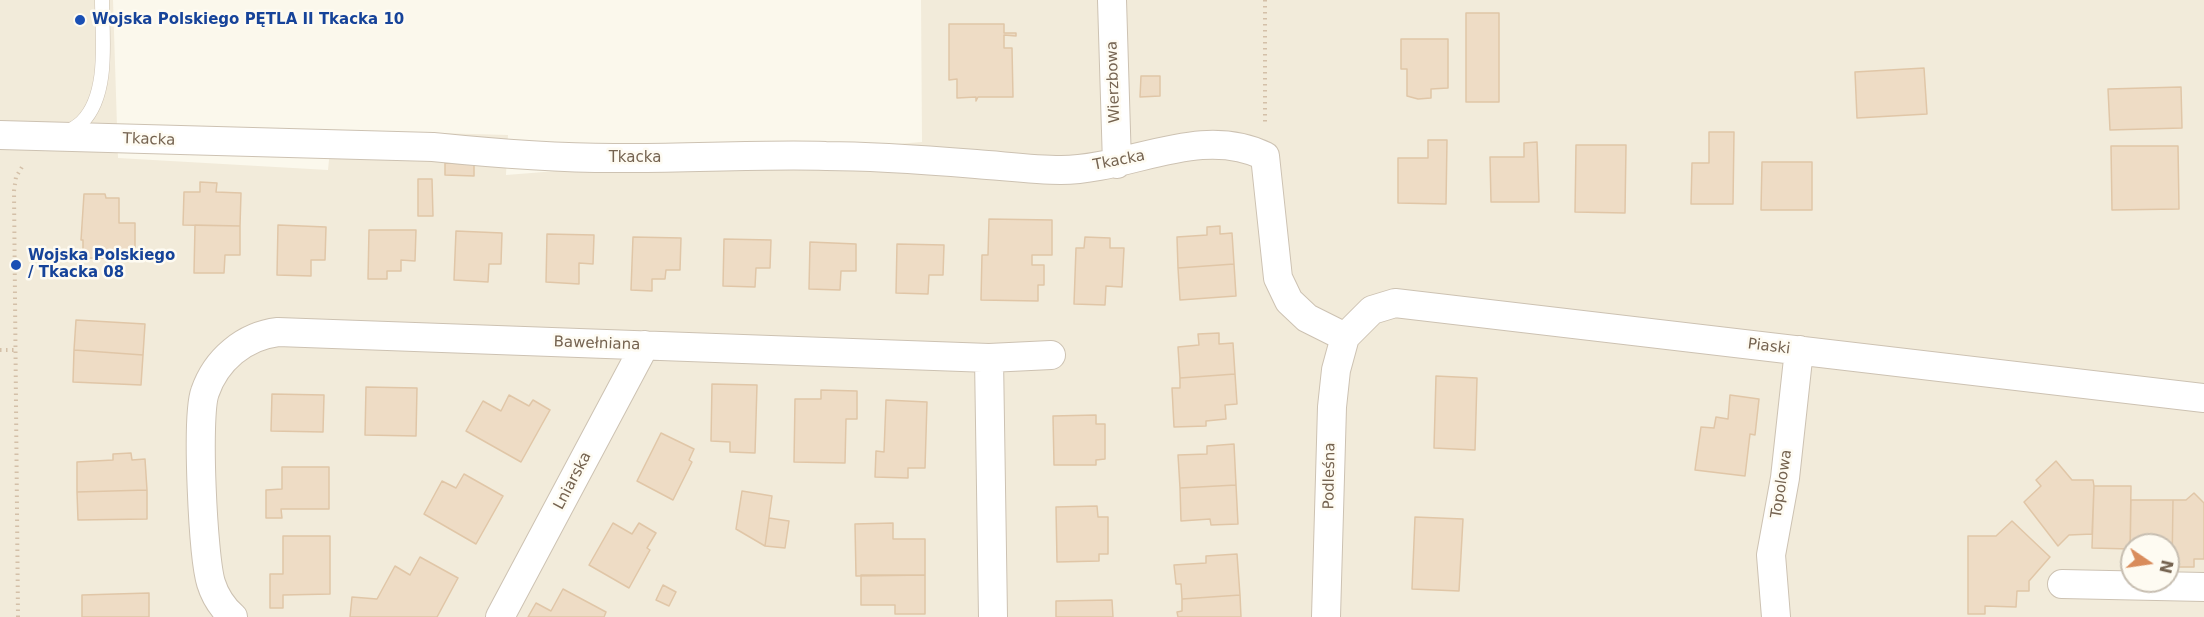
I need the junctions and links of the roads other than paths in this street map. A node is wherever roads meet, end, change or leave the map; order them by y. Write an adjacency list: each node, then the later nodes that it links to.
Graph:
1 (102, 0): 4 (lane)
2 (1112, 0): 5 (street, Wierzbowa)
3 (13, 135): 4 (street, Tkacka)
4 (60, 138): 5 (street, Tkacka)
5 (1116, 164): 6 (street, Tkacka)
6 (1345, 337): 8 (street, Piaski); 17 (street, Podleśna)
7 (645, 345): 10 (street, Bawełniana); 14 (street, Bawełniana); 15 (street, Lniarska)
8 (1799, 350): 11 (street, Piaski); 18 (street, Topolowa)
9 (1051, 355): 10 (street, Bawełniana)
10 (989, 358): 16 (street)
11 (2204, 398)
12 (2062, 584): 13 (street)
13 (2204, 586)
14 (233, 617)
15 (500, 617)
16 (993, 617)
17 (1326, 617)
18 (1776, 617)

